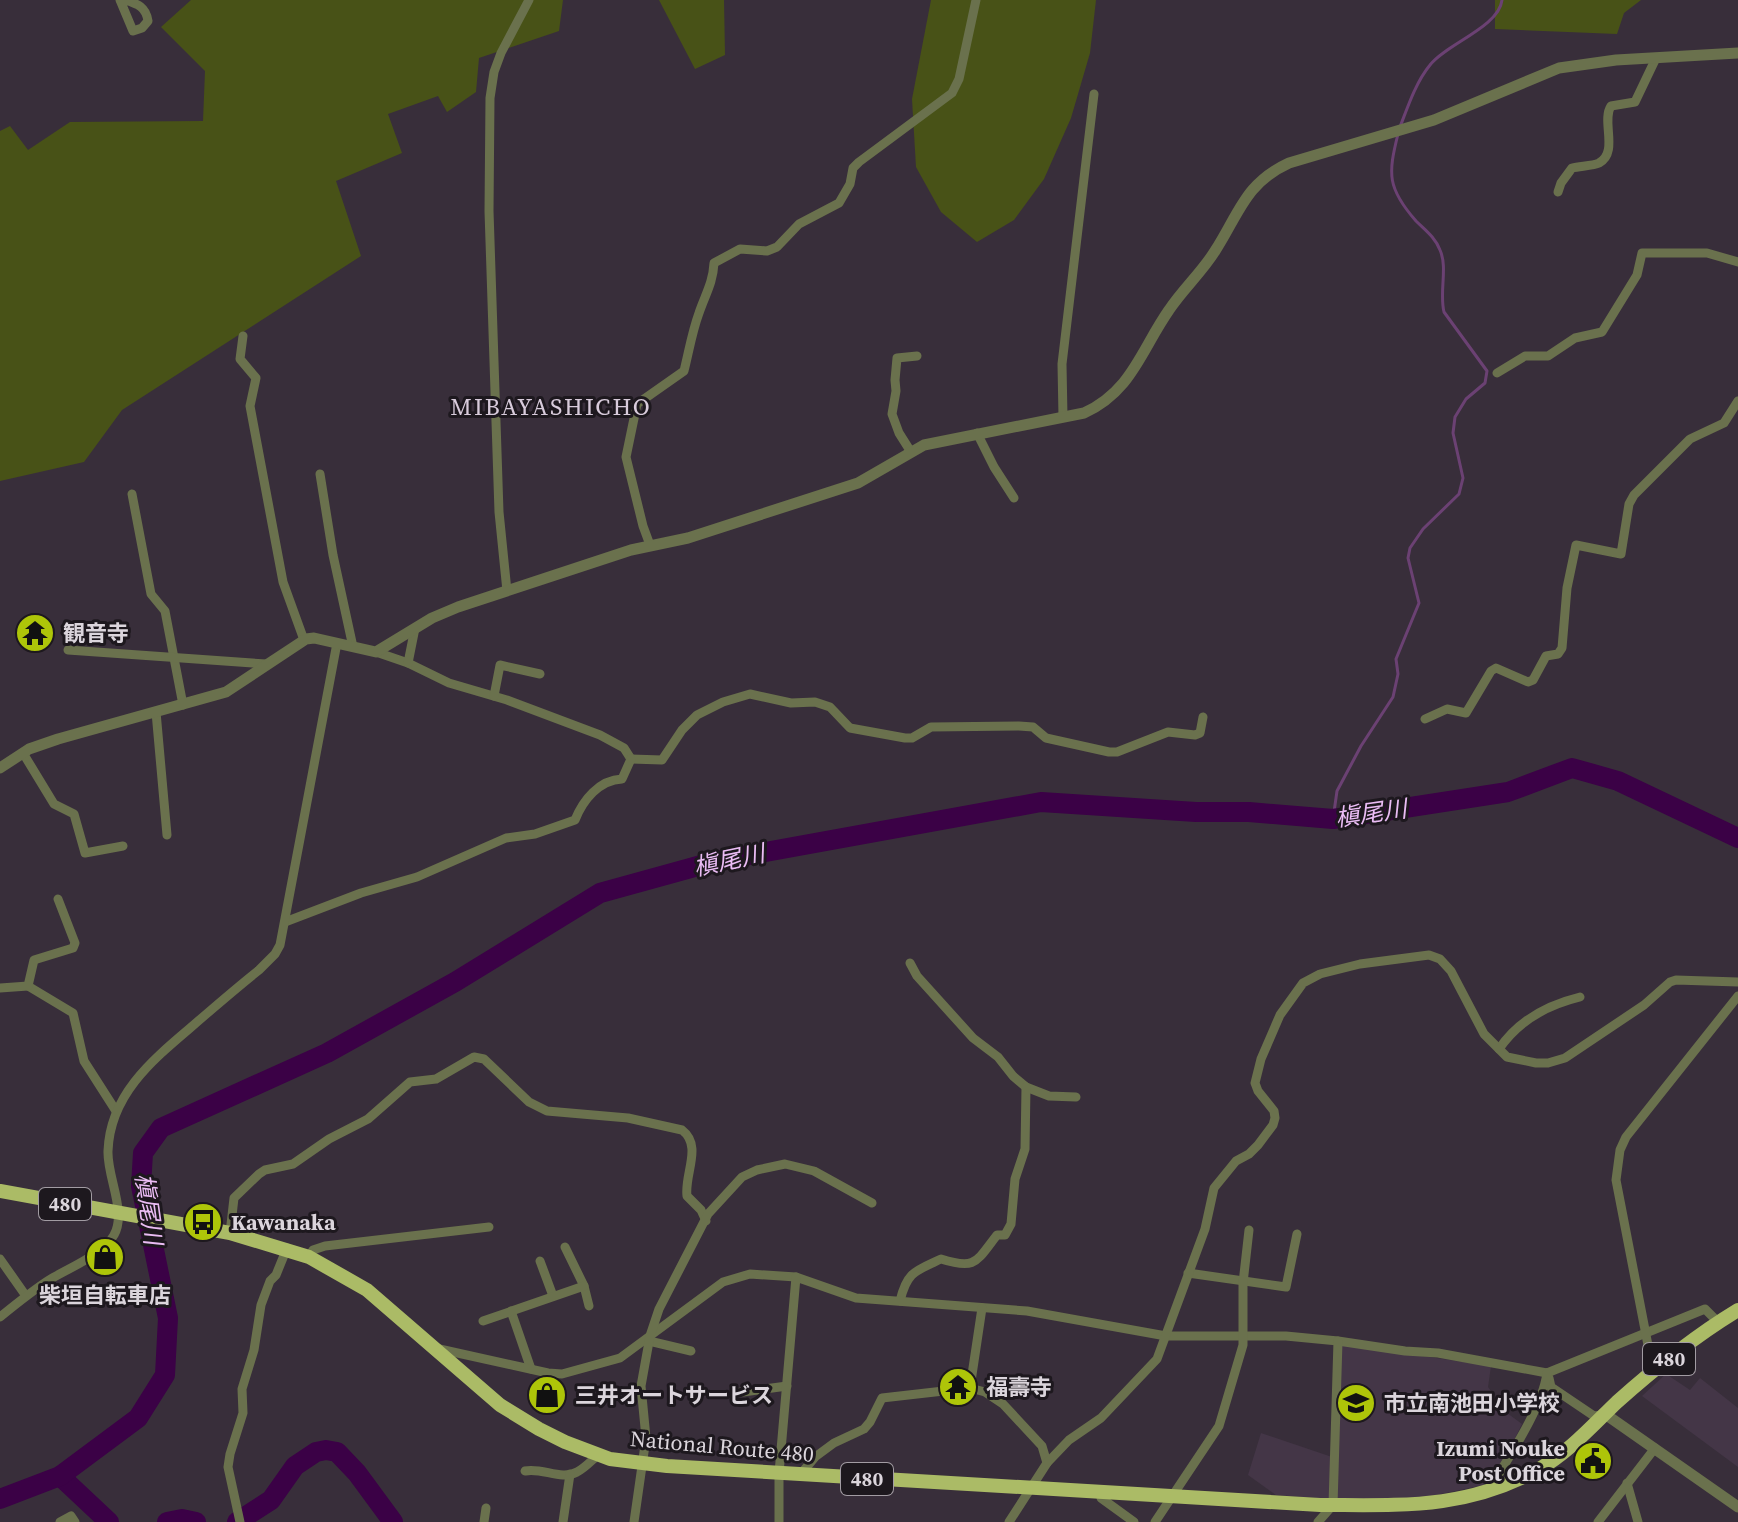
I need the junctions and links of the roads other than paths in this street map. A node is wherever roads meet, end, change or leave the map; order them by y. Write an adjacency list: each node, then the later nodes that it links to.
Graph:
1 (529, 0): 19 (street)
2 (976, 0): 18 (street)
3 (1738, 53): 4 (street)
4 (1656, 58): 6 (street); 12 (street)
5 (1094, 94): 12 (street)
6 (1558, 192)
7 (1738, 262): 10 (street)
8 (243, 336): 21 (street)
9 (917, 356): 14 (street)
10 (1497, 373)
11 (1738, 401): 34 (street)
12 (1063, 417): 13 (street)
13 (977, 433): 14 (street); 17 (street)
14 (911, 452): 18 (street)
15 (320, 474): 23 (street)
16 (132, 494): 26 (street)
17 (1014, 498)
18 (650, 545): 19 (street)
19 (507, 591): 20 (street)
20 (415, 628): 25 (street); 27 (street)
21 (304, 640): 22 (street); 28 (street)
22 (337, 643): 23 (street); 41 (street)
23 (353, 647): 25 (street)
24 (68, 650): 26 (street)
25 (376, 652): 27 (street)
26 (172, 658): 28 (street); 31 (street)
27 (408, 663): 30 (street)
28 (266, 664): 31 (street)
29 (540, 674): 30 (street)
30 (494, 696): 36 (street)
31 (183, 705): 32 (street)
32 (156, 712): 35 (street); 38 (street)
33 (1203, 717): 36 (street)
34 (1425, 719)
35 (23, 753): 37 (street); 39 (street)
36 (631, 759): 41 (street)
37 (0, 768)
38 (167, 835)
39 (123, 846)
40 (58, 899): 44 (street)
41 (285, 922): 51 (street)
42 (910, 963): 49 (street)
43 (1738, 982): 48 (street)
44 (28, 986): 45 (street); 51 (street)
45 (0, 988)
46 (1738, 996): 80 (street)
47 (1580, 997): 48 (street)
48 (1499, 1049): 65 (street)
49 (1026, 1087): 50 (street); 71 (street)
50 (1076, 1097)
51 (116, 1111): 54 (street)
52 (0, 1191): 54 (highway, National Route 480 / 480)
53 (872, 1203): 55 (street)
54 (124, 1215): 58 (highway, National Route 480 / 480); 69 (street)
55 (706, 1221): 58 (street); 82 (street)
56 (489, 1227): 62 (street)
57 (1249, 1230): 67 (street)
58 (230, 1233): 61 (highway, National Route 480 / 480)
59 (1297, 1234): 67 (street)
60 (565, 1247): 68 (street)
61 (287, 1248): 62 (highway, National Route 480 / 480); 109 (street)
62 (309, 1257): 84 (highway, National Route 480 / 480)
63 (0, 1259): 69 (street)
64 (540, 1261): 70 (street)
65 (1188, 1273): 67 (street); 81 (street)
66 (796, 1277): 71 (street); 82 (street); 89 (street)
67 (1243, 1283): 79 (street)
68 (584, 1286): 70 (street); 72 (street)
69 (26, 1296): 76 (street)
70 (553, 1296): 75 (street)
71 (900, 1301): 73 (street)
72 (589, 1306)
73 (982, 1308): 81 (street); 90 (street)
74 (1738, 1310): 78 (highway, National Route 480 / 480)
75 (511, 1311): 77 (street); 86 (street)
76 (0, 1317)
77 (483, 1321)
78 (1718, 1322): 80 (street); 87 (highway, National Route 480 / 480)
79 (1243, 1335): 81 (street); 83 (street); 105 (street)
80 (1645, 1335): 87 (street); 88 (street)
81 (1166, 1336): 96 (street)
82 (650, 1338): 85 (street); 86 (street); 95 (street)
83 (1338, 1341): 88 (street); 106 (street)
84 (435, 1348): 86 (street); 94 (highway, National Route 480 / 480)
85 (691, 1351)
86 (531, 1369)
87 (1653, 1371): 92 (highway, National Route 480 / 480)
88 (1547, 1373): 92 (street); 103 (street)
89 (787, 1386): 91 (street); 98 (street)
90 (970, 1388): 96 (street); 100 (street)
91 (735, 1393)
92 (1605, 1414): 93 (street); 103 (highway, National Route 480 / 480)
93 (1655, 1448): 101 (street); 107 (street)
94 (598, 1455): 95 (highway, National Route 480 / 480); 99 (street)
95 (643, 1463): 98 (highway, National Route 480 / 480); 114 (street)
96 (1047, 1463): 102 (street)
97 (525, 1471): 99 (street)
98 (779, 1473): 100 (highway, National Route 480 / 480); 115 (street)
99 (570, 1474): 113 (street)
100 (800, 1475): 102 (highway, National Route 480 / 480)
101 (1627, 1483): 120 (street); 121 (street)
102 (1030, 1489): 104 (highway, National Route 480 / 480); 116 (street)
103 (1489, 1490): 106 (highway, National Route 480 / 480)
104 (1101, 1493): 105 (highway, National Route 480 / 480); 117 (street)
105 (1173, 1497): 106 (highway, National Route 480 / 480); 118 (street)
106 (1333, 1505): 119 (street)
107 (1738, 1507)
108 (486, 1508): 112 (street)
109 (239, 1519)
110 (60, 1522): 111 (street)
111 (75, 1522)
112 (484, 1522)
113 (563, 1522)
114 (634, 1522)
115 (779, 1522)
116 (1009, 1522)
117 (1134, 1522)
118 (1155, 1522)
119 (1318, 1522)
120 (1598, 1522)
121 (1638, 1522)

